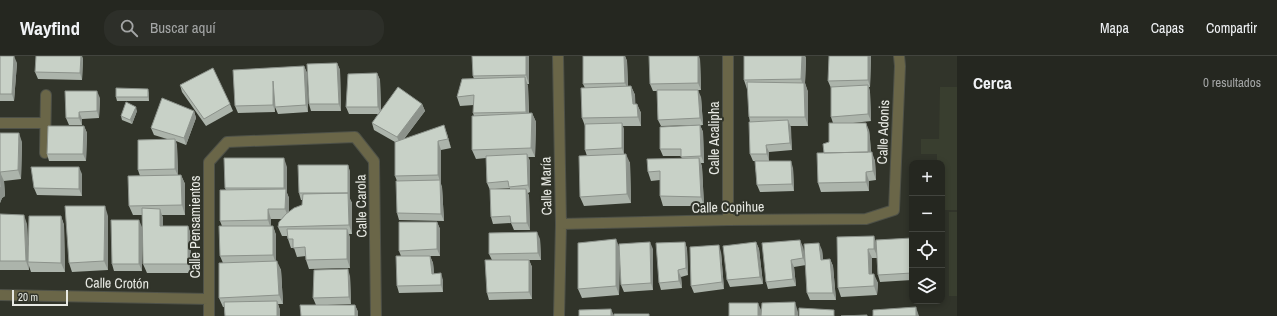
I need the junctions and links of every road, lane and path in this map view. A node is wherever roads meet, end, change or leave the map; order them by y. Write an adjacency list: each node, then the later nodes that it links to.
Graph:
1 (558, 56): 11 (street, Calle María)
2 (728, 56): 10 (street, Calle Acalipha)
3 (899, 56): 9 (street, Calle Adonis)
4 (46, 95): 6 (street)
5 (0, 123): 6 (street)
6 (45, 124): 8 (street)
7 (296, 140): 13 (street, Calle Pensamientos); 15 (street, Calle Carola)
8 (45, 153)
9 (894, 210): 10 (street, Calle Copihue)
10 (728, 220): 11 (street, Calle Copihue)
11 (561, 224): 16 (street, Calle María)
12 (0, 295): 13 (street, Calle Crotón)
13 (209, 299): 14 (street, Calle Pensamientos)
14 (209, 316)
15 (376, 316)
16 (559, 316)

